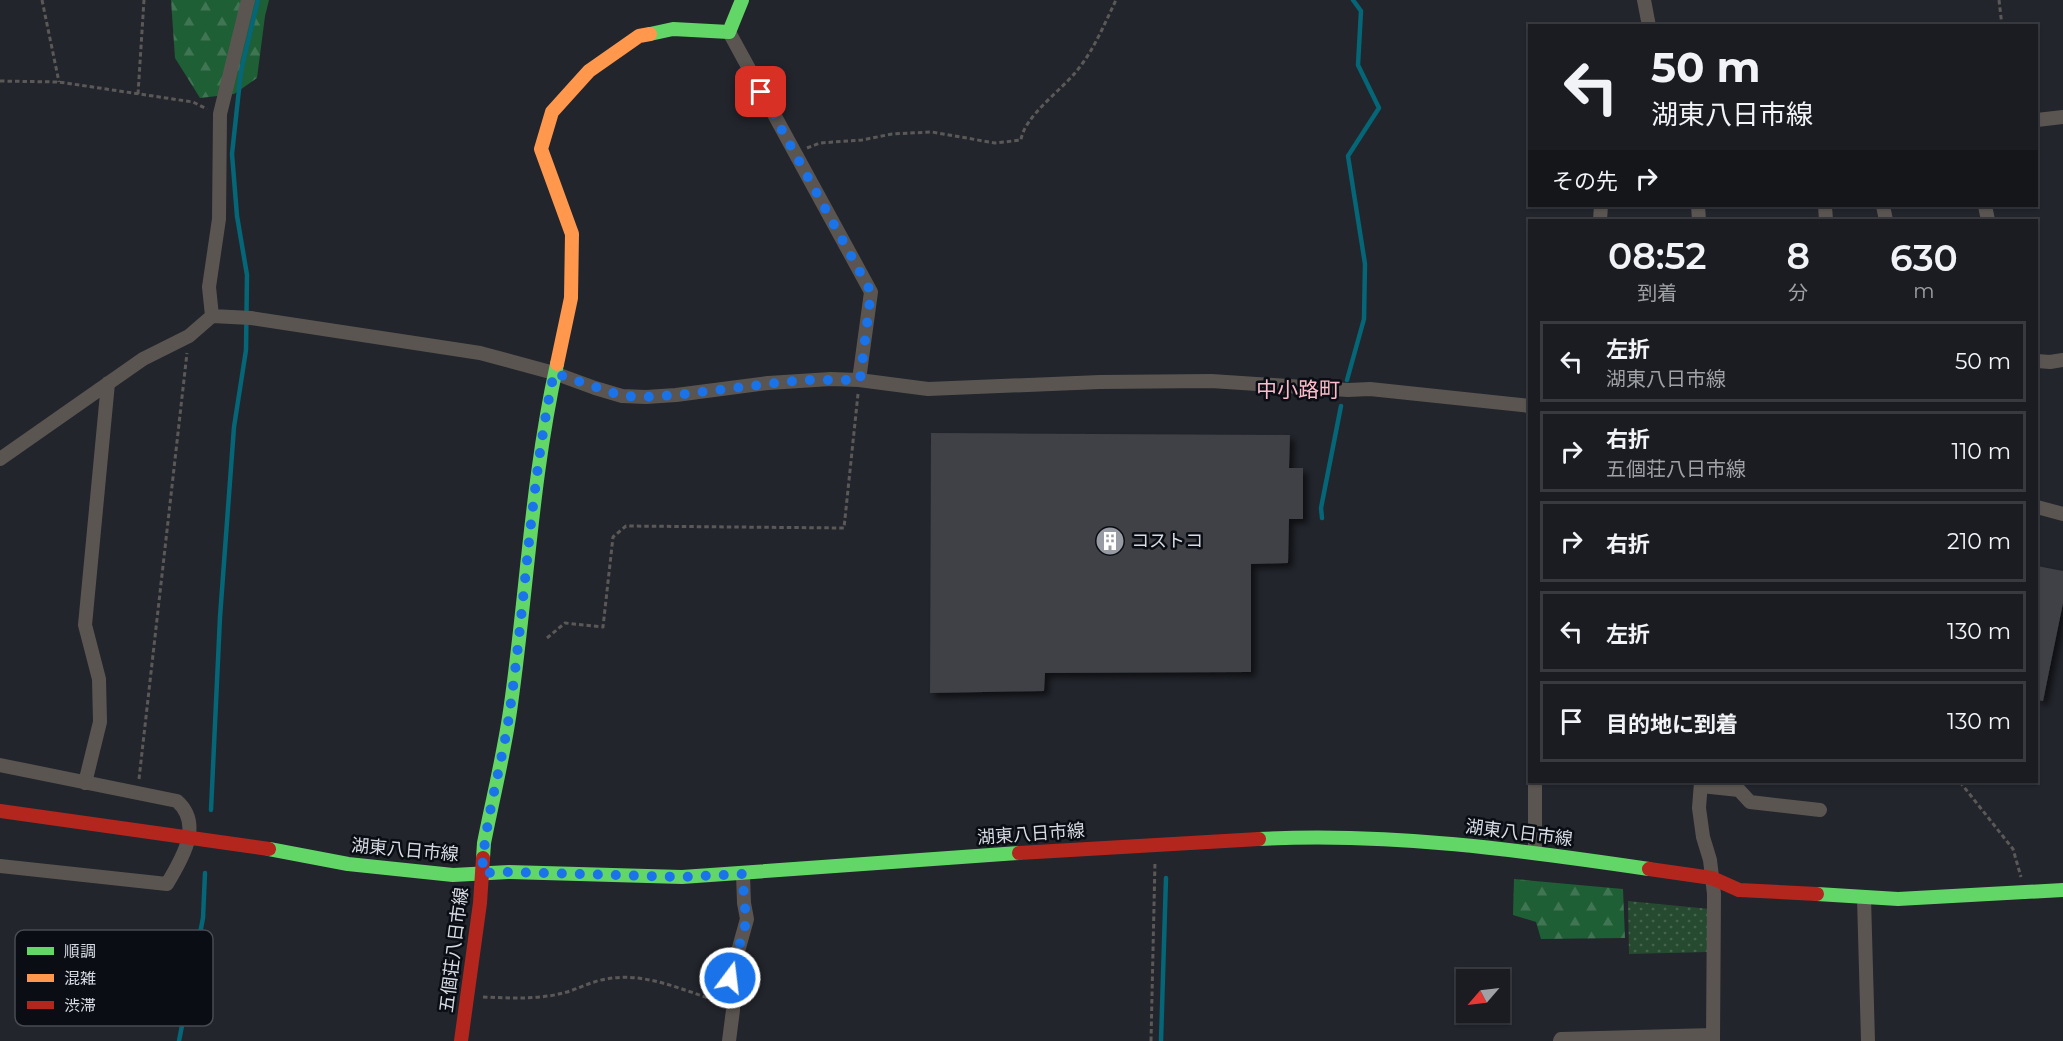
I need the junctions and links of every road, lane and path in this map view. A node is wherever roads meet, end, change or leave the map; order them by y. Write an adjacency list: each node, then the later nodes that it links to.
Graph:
1 (42, 0): 12 (path)
2 (144, 0): 13 (path)
3 (248, 0): 14 (street)
4 (742, 0): 10 (main road)
5 (1116, 0): 17 (path)
6 (1644, 0): 8 (street)
7 (2000, 0): 9 (path)
8 (1649, 24)
9 (2002, 24)
10 (729, 32): 17 (street); 22 (main road, 五個荘八日市線)
11 (0, 81): 12 (path)
12 (59, 82): 13 (path)
13 (138, 94): 14 (path)
14 (220, 114): 18 (street)
15 (2063, 117): 16 (street)
16 (2038, 120)
17 (794, 152): 24 (street)
18 (212, 316): 19 (street); 22 (street)
19 (189, 336): 23 (street); 35 (path)
20 (2063, 360): 21 (street)
21 (2038, 361)
22 (554, 373): 24 (street); 42 (main road, 五個荘八日市線)
23 (108, 382): 26 (street); 31 (street)
24 (859, 387): 25 (street); 29 (path)
25 (1528, 406)
26 (0, 459)
27 (2038, 507): 28 (street)
28 (2063, 514)
29 (547, 638)
30 (0, 765): 31 (street)
31 (85, 783): 35 (street)
32 (1535, 783): 40 (street)
33 (1961, 783): 45 (path)
34 (1701, 784): 36 (street); 44 (street)
35 (138, 793): 38 (street)
36 (1820, 810)
37 (0, 811): 38 (main road, 湖東八日市線)
38 (190, 839): 41 (street); 42 (main road, 湖東八日市線)
39 (1155, 844): 40 (main road, 湖東八日市線); 43 (main road, 湖東八日市線); 53 (path)
40 (1535, 852): 44 (main road, 湖東八日市線)
41 (0, 866)
42 (482, 873): 43 (main road, 湖東八日市線); 48 (main road, 五個荘八日市線)
43 (743, 874): 49 (street)
44 (1712, 878): 47 (main road, 湖東八日市線); 50 (street)
45 (2023, 883)
46 (2063, 890): 47 (main road, 湖東八日市線)
47 (1864, 898): 55 (street)
48 (467, 996): 49 (path); 51 (main road, 五個荘八日市線)
49 (733, 1006): 52 (street)
50 (1713, 1038): 54 (street)
51 (461, 1041)
52 (729, 1041)
53 (1151, 1041)
54 (1560, 1041)
55 (1868, 1041)

